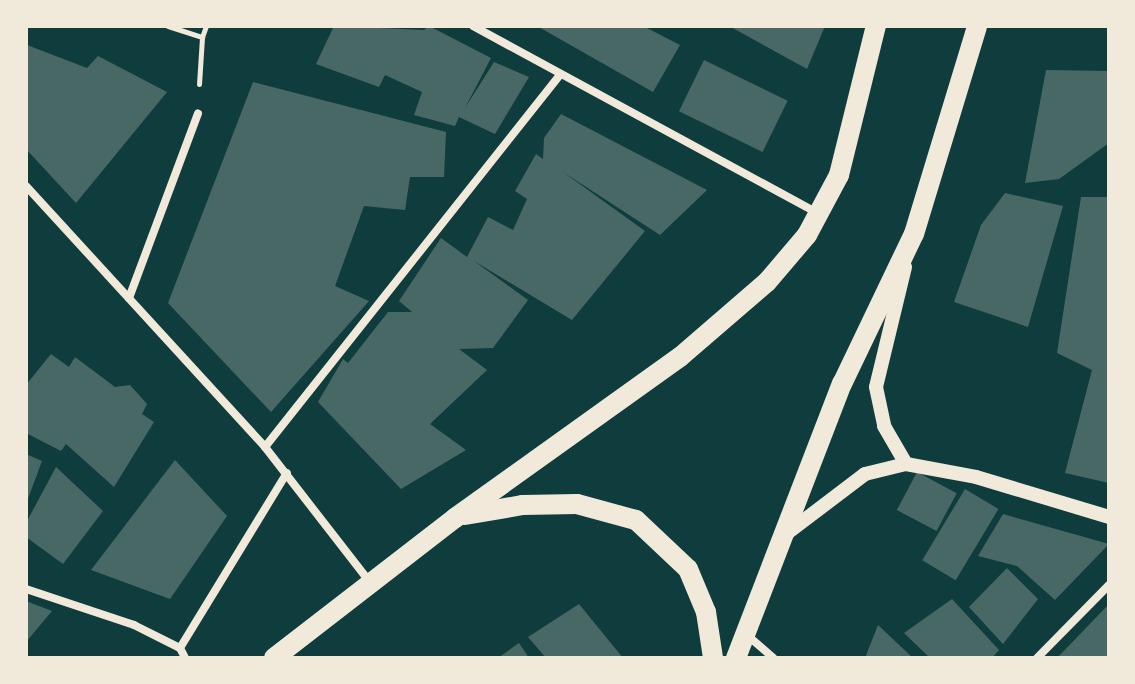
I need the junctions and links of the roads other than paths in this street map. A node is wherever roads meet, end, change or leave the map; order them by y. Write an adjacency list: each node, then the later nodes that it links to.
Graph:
1 (473, 26): 4 (street)
2 (876, 26): 7 (main road)
3 (977, 26): 8 (main road)
4 (560, 75): 7 (street); 10 (street)
5 (198, 113): 9 (street)
6 (26, 186): 9 (street)
7 (820, 214): 14 (main road)
8 (914, 234): 11 (street); 15 (main road)
9 (129, 298): 10 (street)
10 (265, 447): 12 (street)
11 (906, 464): 13 (street); 15 (street)
12 (287, 473): 16 (street); 20 (street)
13 (1109, 517)
14 (455, 518): 16 (main road); 23 (main road)
15 (781, 538): 19 (main road)
16 (372, 585): 22 (main road)
17 (1109, 585): 26 (street)
18 (26, 589): 20 (street)
19 (746, 634): 24 (main road); 25 (street)
20 (180, 648): 21 (street)
21 (185, 658)
22 (274, 658)
23 (713, 658)
24 (736, 658)
25 (773, 658)
26 (1037, 658)

